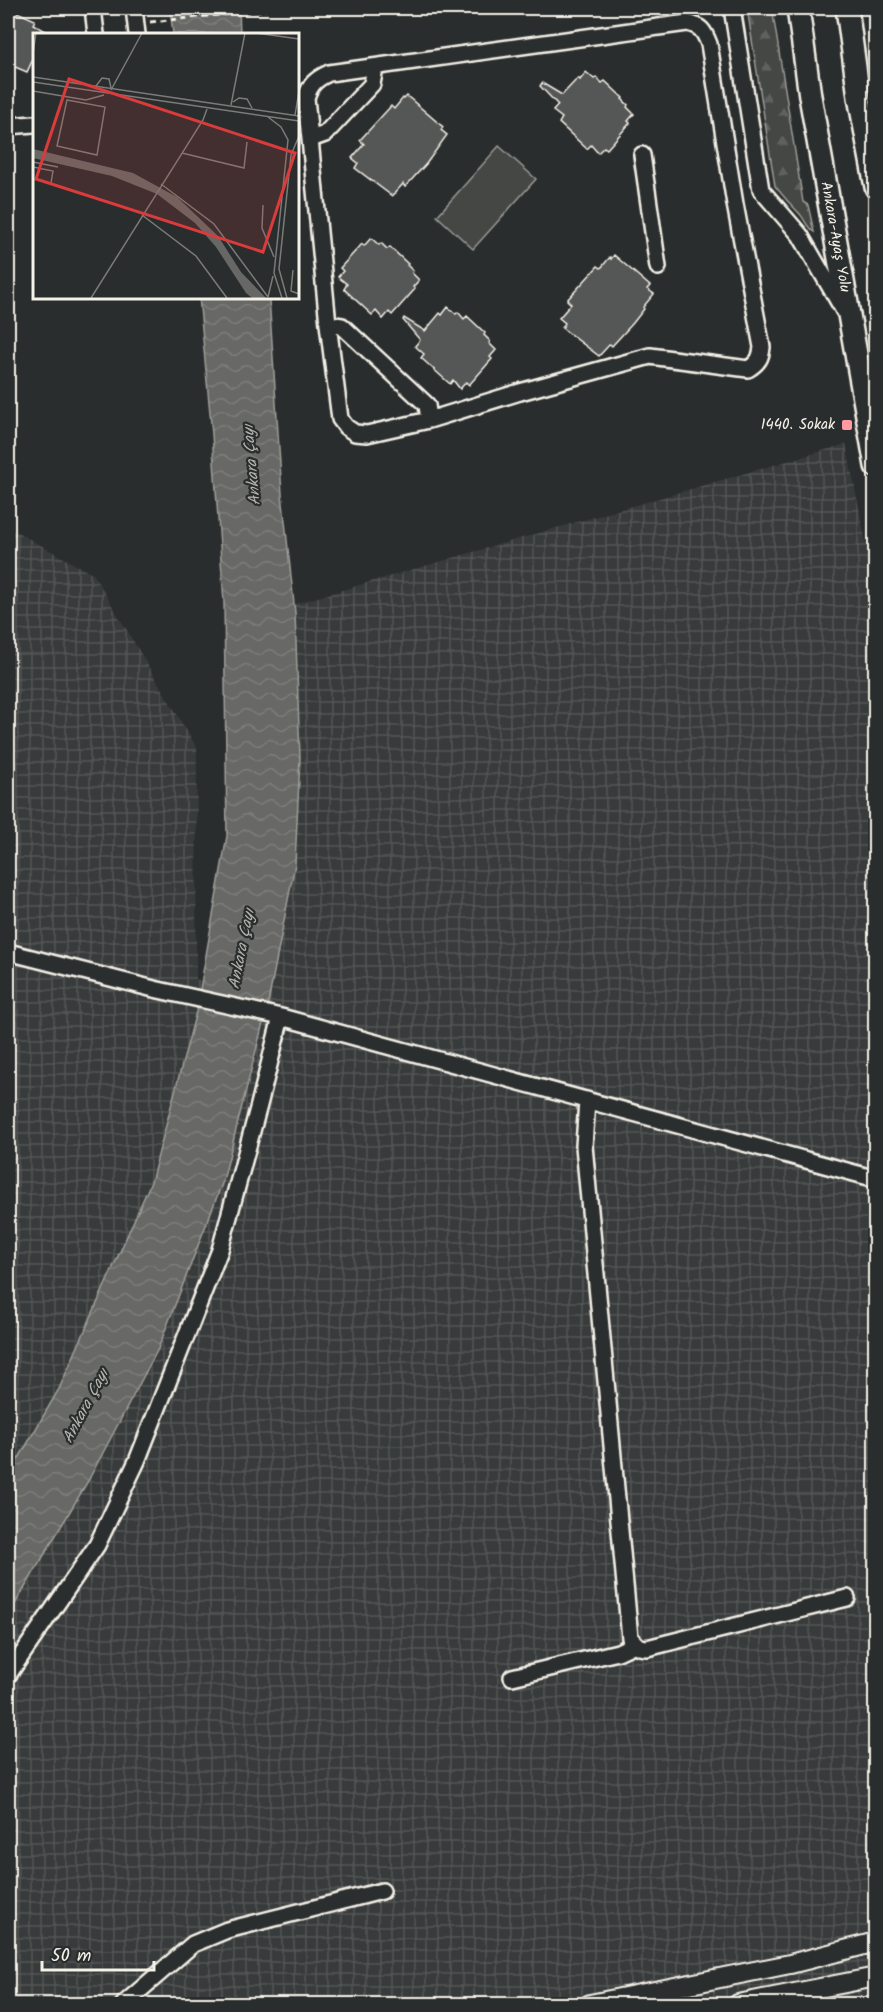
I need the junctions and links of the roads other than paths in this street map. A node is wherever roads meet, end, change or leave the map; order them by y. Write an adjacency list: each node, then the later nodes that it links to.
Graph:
1 (93, 8): 6 (street)
2 (134, 8): 7 (street)
3 (732, 8): 15 (street)
4 (798, 8): 15 (highway, Ankara-Ayaş Yolu)
5 (847, 8): 13 (highway)
6 (96, 33)
7 (137, 33)
8 (375, 68): 11 (street); 11 (street); 17 (street)
9 (33, 124): 10 (street)
10 (8, 126)
11 (311, 139): 16 (street)
12 (642, 155): 14 (street)
13 (876, 188)
14 (658, 267)
15 (850, 321): 18 (highway, Ankara-Ayaş Yolu)
16 (328, 324): 17 (street); 17 (street)
17 (429, 420)
18 (876, 466)
19 (8, 952): 20 (street)
20 (280, 1017): 21 (street); 25 (street)
21 (587, 1100): 22 (street); 24 (street)
22 (876, 1179)
23 (847, 1598): 24 (street)
24 (635, 1644): 26 (street)
25 (8, 1675)
26 (512, 1677)
27 (382, 1891): 30 (street)
28 (876, 1942): 31 (main road)
29 (876, 1977): 32 (main road)
30 (124, 2004)
31 (590, 2004)
32 (738, 2004)

